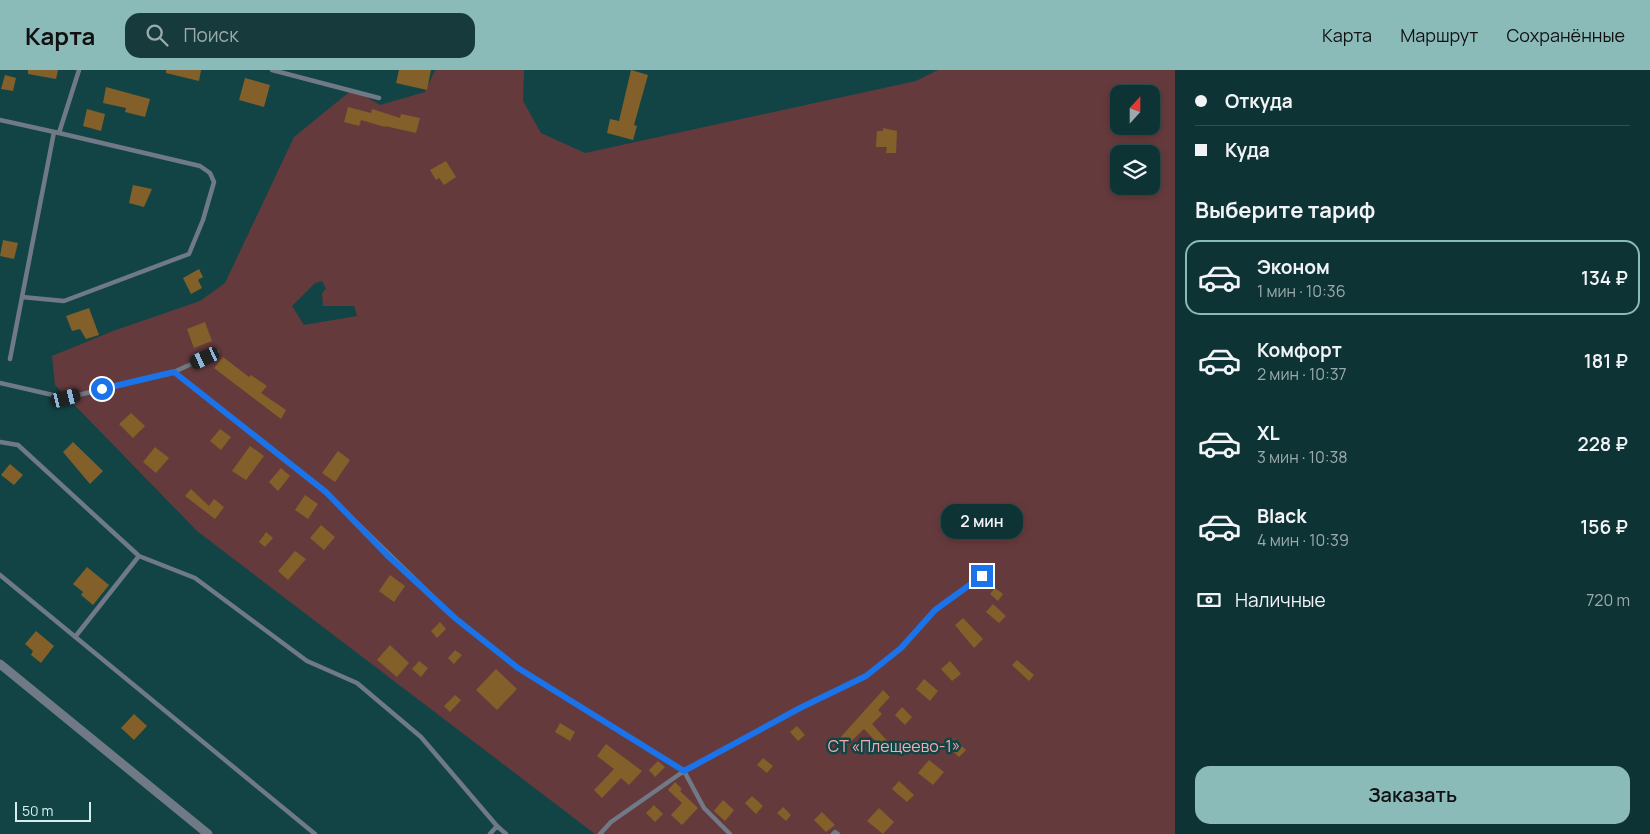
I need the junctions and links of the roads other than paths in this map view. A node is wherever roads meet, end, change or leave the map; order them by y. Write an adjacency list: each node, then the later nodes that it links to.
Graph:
1 (79, 70): 6 (lane)
2 (272, 70): 3 (lane)
3 (379, 98)
4 (0, 120): 5 (lane)
5 (54, 132): 6 (lane); 7 (lane)
6 (59, 133): 7 (lane)
7 (22, 297): 9 (lane)
8 (217, 352): 10 (lane)
9 (10, 359)
10 (174, 372): 11 (lane); 18 (lane)
11 (0, 383)
12 (0, 442): 13 (lane)
13 (139, 556): 16 (lane); 19 (lane)
14 (0, 576): 16 (lane)
15 (982, 576): 18 (lane)
16 (75, 637): 21 (lane)
17 (0, 664): 20 (street)
18 (684, 771): 24 (lane); 25 (lane)
19 (497, 826): 22 (lane); 23 (lane)
20 (208, 834)
21 (314, 834)
22 (490, 834)
23 (506, 834)
24 (600, 834)
25 (730, 834)
26 (833, 834): 27 (lane)
27 (838, 834)

